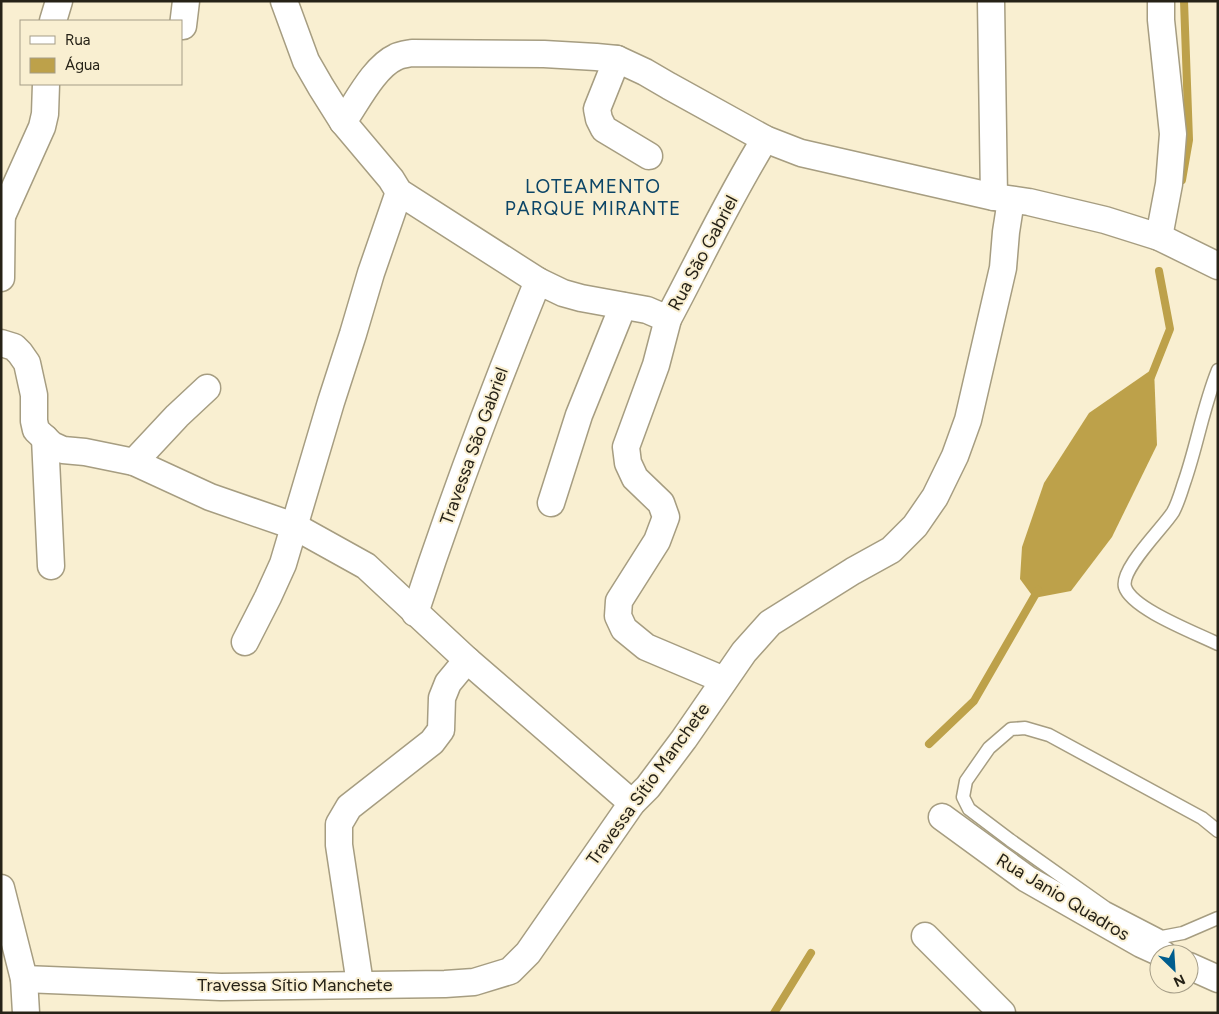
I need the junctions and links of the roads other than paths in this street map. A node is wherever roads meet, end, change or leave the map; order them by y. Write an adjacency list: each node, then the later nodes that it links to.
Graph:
1 (59, 1): 5 (street)
2 (284, 1): 8 (street, Rua São Gabriel)
3 (992, 1): 13 (street, Travessa Sítio Manchete)
4 (1161, 1): 15 (street)
5 (54, 20)
6 (616, 60): 8 (street); 9 (street); 10 (street)
7 (46, 85): 14 (street)
8 (343, 122): 12 (street, Rua São Gabriel)
9 (765, 139): 13 (street); 20 (street, Rua São Gabriel)
10 (649, 156)
11 (1, 179): 14 (street)
12 (399, 192): 18 (street, Rua São Gabriel); 27 (street)
13 (1002, 199): 15 (street); 33 (street, Travessa Sítio Manchete)
14 (2, 216): 17 (street)
15 (1159, 237): 16 (street)
16 (1218, 266)
17 (1, 278)
18 (538, 281): 19 (street, Rua São Gabriel); 29 (street, Travessa São Gabriel)
19 (623, 306): 20 (street, Rua São Gabriel); 26 (street)
20 (668, 319): 33 (street)
21 (1, 343): 24 (street)
22 (1218, 370): 31 (lane)
23 (207, 388): 25 (street)
24 (54, 444): 25 (street); 28 (street)
25 (134, 462): 27 (street)
26 (551, 504)
27 (294, 526): 29 (street); 30 (street)
28 (51, 566)
29 (415, 613): 32 (street)
30 (245, 642)
31 (1218, 644)
32 (467, 660): 34 (street); 44 (street)
33 (724, 680): 34 (street, Travessa Sítio Manchete)
34 (632, 803): 44 (street, Travessa Sítio Manchete)
35 (942, 817): 40 (street, Rua Janio Quadros)
36 (1218, 832): 38 (lane)
37 (1, 888): 42 (street)
38 (1218, 918)
39 (925, 936): 46 (street)
40 (1149, 948)
41 (1199, 970): 43 (street)
42 (24, 979): 44 (street, Travessa Sítio Manchete); 45 (street)
43 (1218, 979)
44 (360, 984)
45 (26, 1013)
46 (1002, 1013)

